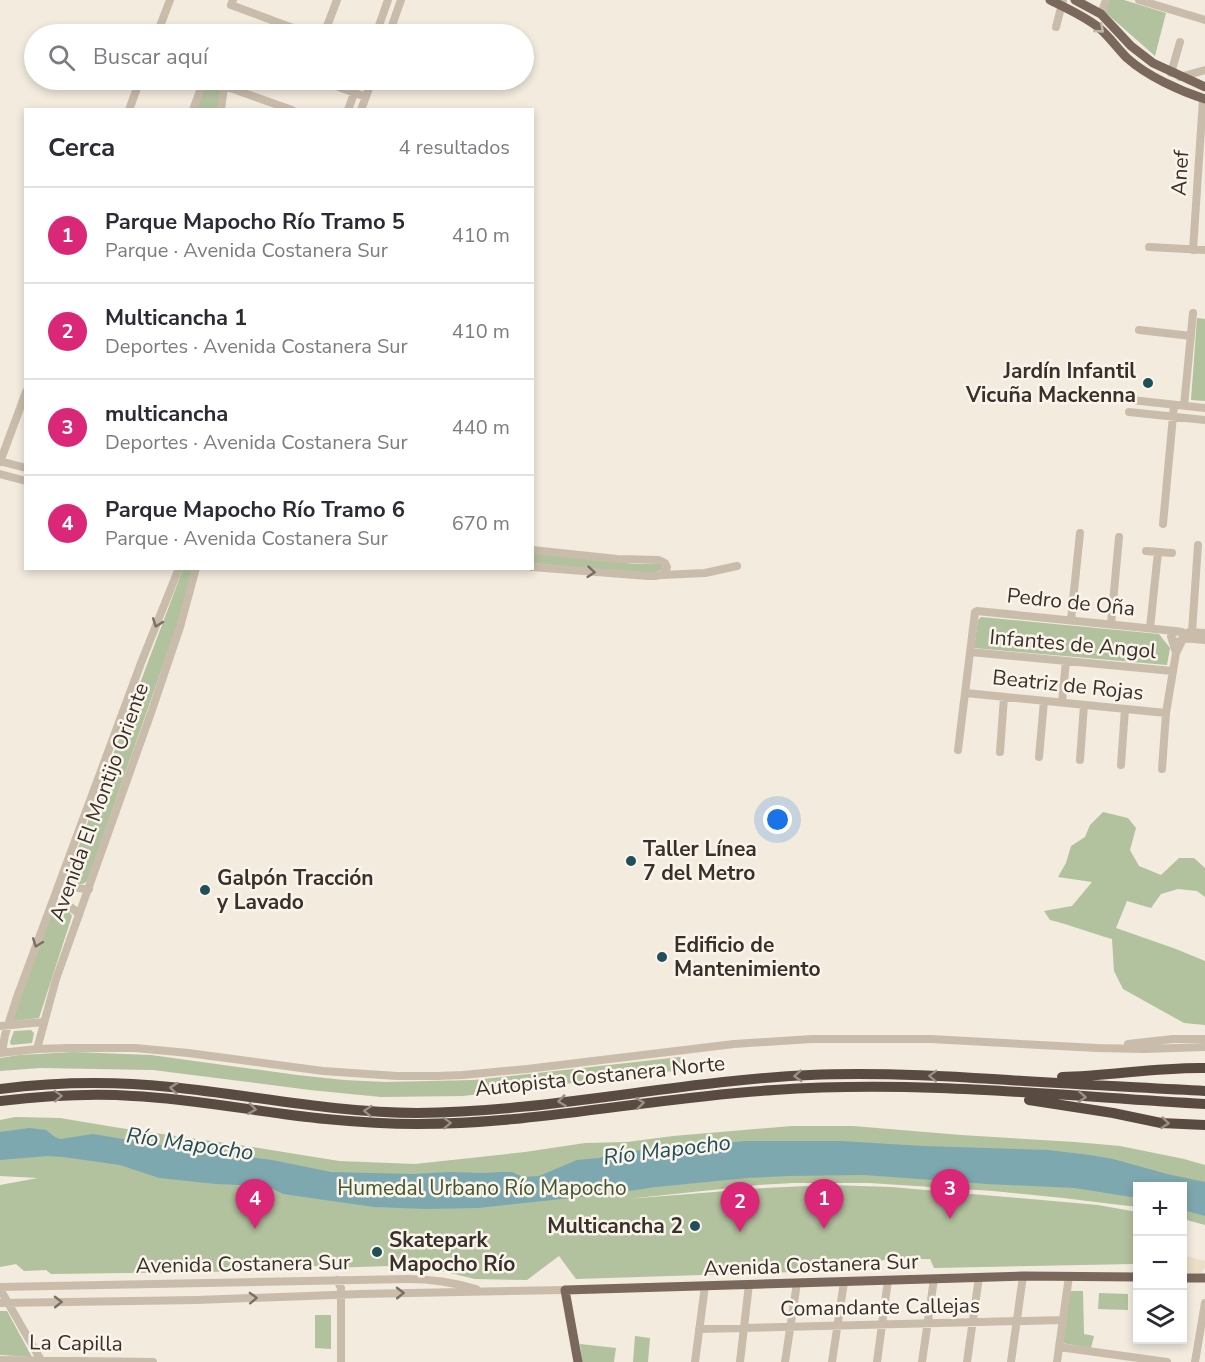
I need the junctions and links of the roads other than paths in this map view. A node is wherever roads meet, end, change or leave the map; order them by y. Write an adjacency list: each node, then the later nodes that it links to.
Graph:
1 (170, 0): 13 (street)
2 (233, 0): 14 (street)
3 (337, 0): 15 (street)
4 (401, 0): 17 (street)
5 (1050, 0): 10 (main road)
6 (1075, 0): 11 (main road)
7 (1106, 0): 11 (street)
8 (1139, 0): 12 (street)
9 (385, 1): 16 (street)
10 (1063, 3): 18 (street); 31 (main road, one-way to 31)
11 (1101, 14): 21 (main road)
12 (1205, 20)
13 (161, 24)
14 (282, 24)
15 (328, 24)
16 (379, 24)
17 (392, 24)
18 (1056, 27)
19 (1180, 42): 21 (street)
20 (1205, 70): 21 (street)
21 (1176, 75): 22 (main road)
22 (1205, 87)
23 (136, 90): 32 (street)
24 (202, 90): 33 (street)
25 (223, 90): 34 (street)
26 (235, 90): 35 (street)
27 (348, 90): 29 (street)
28 (368, 90): 30 (street)
29 (354, 92): 30 (street); 36 (street)
30 (366, 97): 37 (street)
31 (1204, 99): 39 (street, Anef)
32 (130, 108)
33 (194, 108)
34 (220, 108)
35 (286, 108)
36 (349, 108)
37 (362, 108)
38 (1149, 247): 39 (street)
39 (1193, 250): 40 (street)
40 (1205, 250)
41 (1193, 314): 43 (street)
42 (1139, 330): 43 (street)
43 (1191, 336): 47 (street)
44 (24, 397): 52 (street)
45 (1131, 400): 46 (street)
46 (1174, 405): 47 (street); 50 (street)
47 (1184, 406): 48 (street)
48 (1205, 408)
49 (1129, 412): 50 (street)
50 (1173, 417): 51 (street); 56 (street)
51 (1205, 420)
52 (0, 461): 53 (street)
53 (24, 467)
54 (0, 474): 55 (street)
55 (24, 480)
56 (1163, 524)
57 (1080, 533): 69 (street)
58 (1119, 537): 70 (street)
59 (1198, 545): 72 (street)
60 (534, 550): 68 (street)
61 (1146, 551): 62 (street)
62 (1158, 552): 63 (street); 71 (street)
63 (1172, 553)
64 (737, 566): 68 (street)
65 (534, 567): 68 (street, one-way to 68)
66 (178, 570): 92 (street, one-way to 92)
67 (195, 570): 93 (street, Avenida El Montijo Oriente)
68 (662, 575)
69 (1071, 620): 70 (street, Pedro de Oña); 76 (street, Pedro de Oña)
70 (1111, 624): 71 (street, Pedro de Oña)
71 (1150, 628): 74 (street, Pedro de Oña)
72 (1192, 632): 73 (street, Pedro de Oña); 74 (street, Pedro de Oña)
73 (1205, 633)
74 (1177, 636): 75 (street, Pedro de Oña); 78 (street)
75 (1205, 640)
76 (970, 652): 77 (street, Infantes de Angol); 79 (street)
77 (1066, 661): 78 (street, Infantes de Angol); 82 (street)
78 (1173, 671): 85 (street)
79 (966, 693): 80 (street, Beatriz de Rojas); 86 (street)
80 (1004, 697): 81 (street, Beatriz de Rojas); 87 (street)
81 (1044, 700): 82 (street, Beatriz de Rojas); 88 (street)
82 (1062, 702): 83 (street, Beatriz de Rojas)
83 (1084, 705): 84 (street, Beatriz de Rojas); 89 (street)
84 (1125, 709): 85 (street, Beatriz de Rojas); 90 (street)
85 (1166, 713): 91 (street)
86 (958, 750)
87 (1000, 752)
88 (1040, 757)
89 (1080, 760)
90 (1121, 765)
91 (1162, 769)
92 (63, 876): 93 (street); 94 (street)
93 (88, 889): 95 (street, Avenida El Montijo Oriente)
94 (51, 908): 95 (street); 97 (street, one-way to 97)
95 (79, 915): 96 (street, Avenida El Montijo Oriente)
96 (44, 1022): 97 (street); 101 (street, Avenida El Montijo Oriente)
97 (4, 1026): 102 (street)
98 (1205, 1039): 100 (street)
99 (1205, 1047): 100 (street)
100 (1097, 1048): 101 (street)
101 (37, 1049): 102 (street)
102 (1, 1053)
103 (1205, 1068): 104 (highway)
104 (991, 1079): 105 (highway, Autopista Costanera Norte, one-way to 105); 107 (highway, Autopista Costanera Norte)
105 (0, 1089)
106 (982, 1090): 108 (highway, Autopista Costanera Norte, one-way to 106); 109 (highway, Autopista Costanera Norte, one-way to 109); 110 (highway, one-way to 110)
107 (1205, 1092)
108 (0, 1101)
109 (1205, 1104)
110 (1205, 1125)
111 (1023, 1276): 112 (main road, Avenida Costanera Sur); 113 (main road, Avenida Costanera Sur); 136 (street)
112 (1069, 1276): 114 (main road, Avenida Costanera Sur); 135 (street)
113 (979, 1277): 117 (main road, Avenida Costanera Sur); 137 (street)
114 (1133, 1277)
115 (1187, 1278): 116 (main road)
116 (1205, 1278)
117 (934, 1279): 119 (main road, Avenida Costanera Sur); 138 (street)
118 (337, 1280): 123 (street, Avenida Costanera Sur); 128 (street, Avenida Costanera Sur); 129 (street)
119 (888, 1280): 120 (main road, Avenida Costanera Sur); 139 (street)
120 (844, 1282): 121 (main road, Avenida Costanera Sur); 140 (street)
121 (797, 1283): 124 (main road, Avenida Costanera Sur); 141 (street)
122 (176, 1284): 123 (street, Avenida Costanera Sur); 126 (street, Avenida Costanera Sur); 130 (street)
123 (197, 1284): 131 (street)
124 (749, 1284): 125 (main road, Avenida Costanera Sur); 142 (street)
125 (705, 1286): 127 (main road, Avenida Costanera Sur); 144 (street)
126 (0, 1288): 133 (street)
127 (565, 1290): 128 (street, Avenida Costanera Sur); 150 (main road)
128 (486, 1292): 129 (street, Avenida Costanera Sur, one-way to 128)
129 (341, 1294): 131 (street, Avenida Costanera Sur, one-way to 129); 149 (street)
130 (176, 1300): 131 (street, Avenida Costanera Sur); 133 (street, Avenida Costanera Sur, one-way to 130)
131 (196, 1300)
132 (0, 1303): 133 (street, Avenida Costanera Sur)
133 (9, 1303): 147 (street)
134 (1205, 1303): 143 (street)
135 (1062, 1320): 136 (street, Comandante Callejas); 145 (street)
136 (1017, 1322): 137 (street, Comandante Callejas); 158 (street)
137 (973, 1323): 138 (street, Comandante Callejas); 157 (street)
138 (927, 1324): 139 (street, Comandante Callejas); 156 (street)
139 (882, 1325): 140 (street, Comandante Callejas); 155 (street)
140 (837, 1326): 141 (street, Comandante Callejas); 154 (street)
141 (790, 1327): 142 (street, Comandante Callejas); 153 (street)
142 (744, 1328): 144 (street, Comandante Callejas); 152 (street)
143 (1203, 1328): 161 (street)
144 (699, 1329): 151 (street)
145 (1059, 1347): 159 (street); 160 (street)
146 (0, 1360): 147 (street, La Capilla)
147 (41, 1361): 148 (street, La Capilla)
148 (153, 1362)
149 (341, 1362)
150 (578, 1362)
151 (694, 1362)
152 (740, 1362)
153 (785, 1362)
154 (832, 1362)
155 (877, 1362)
156 (922, 1362)
157 (967, 1362)
158 (1011, 1362)
159 (1057, 1362)
160 (1167, 1362)
161 (1195, 1362)

